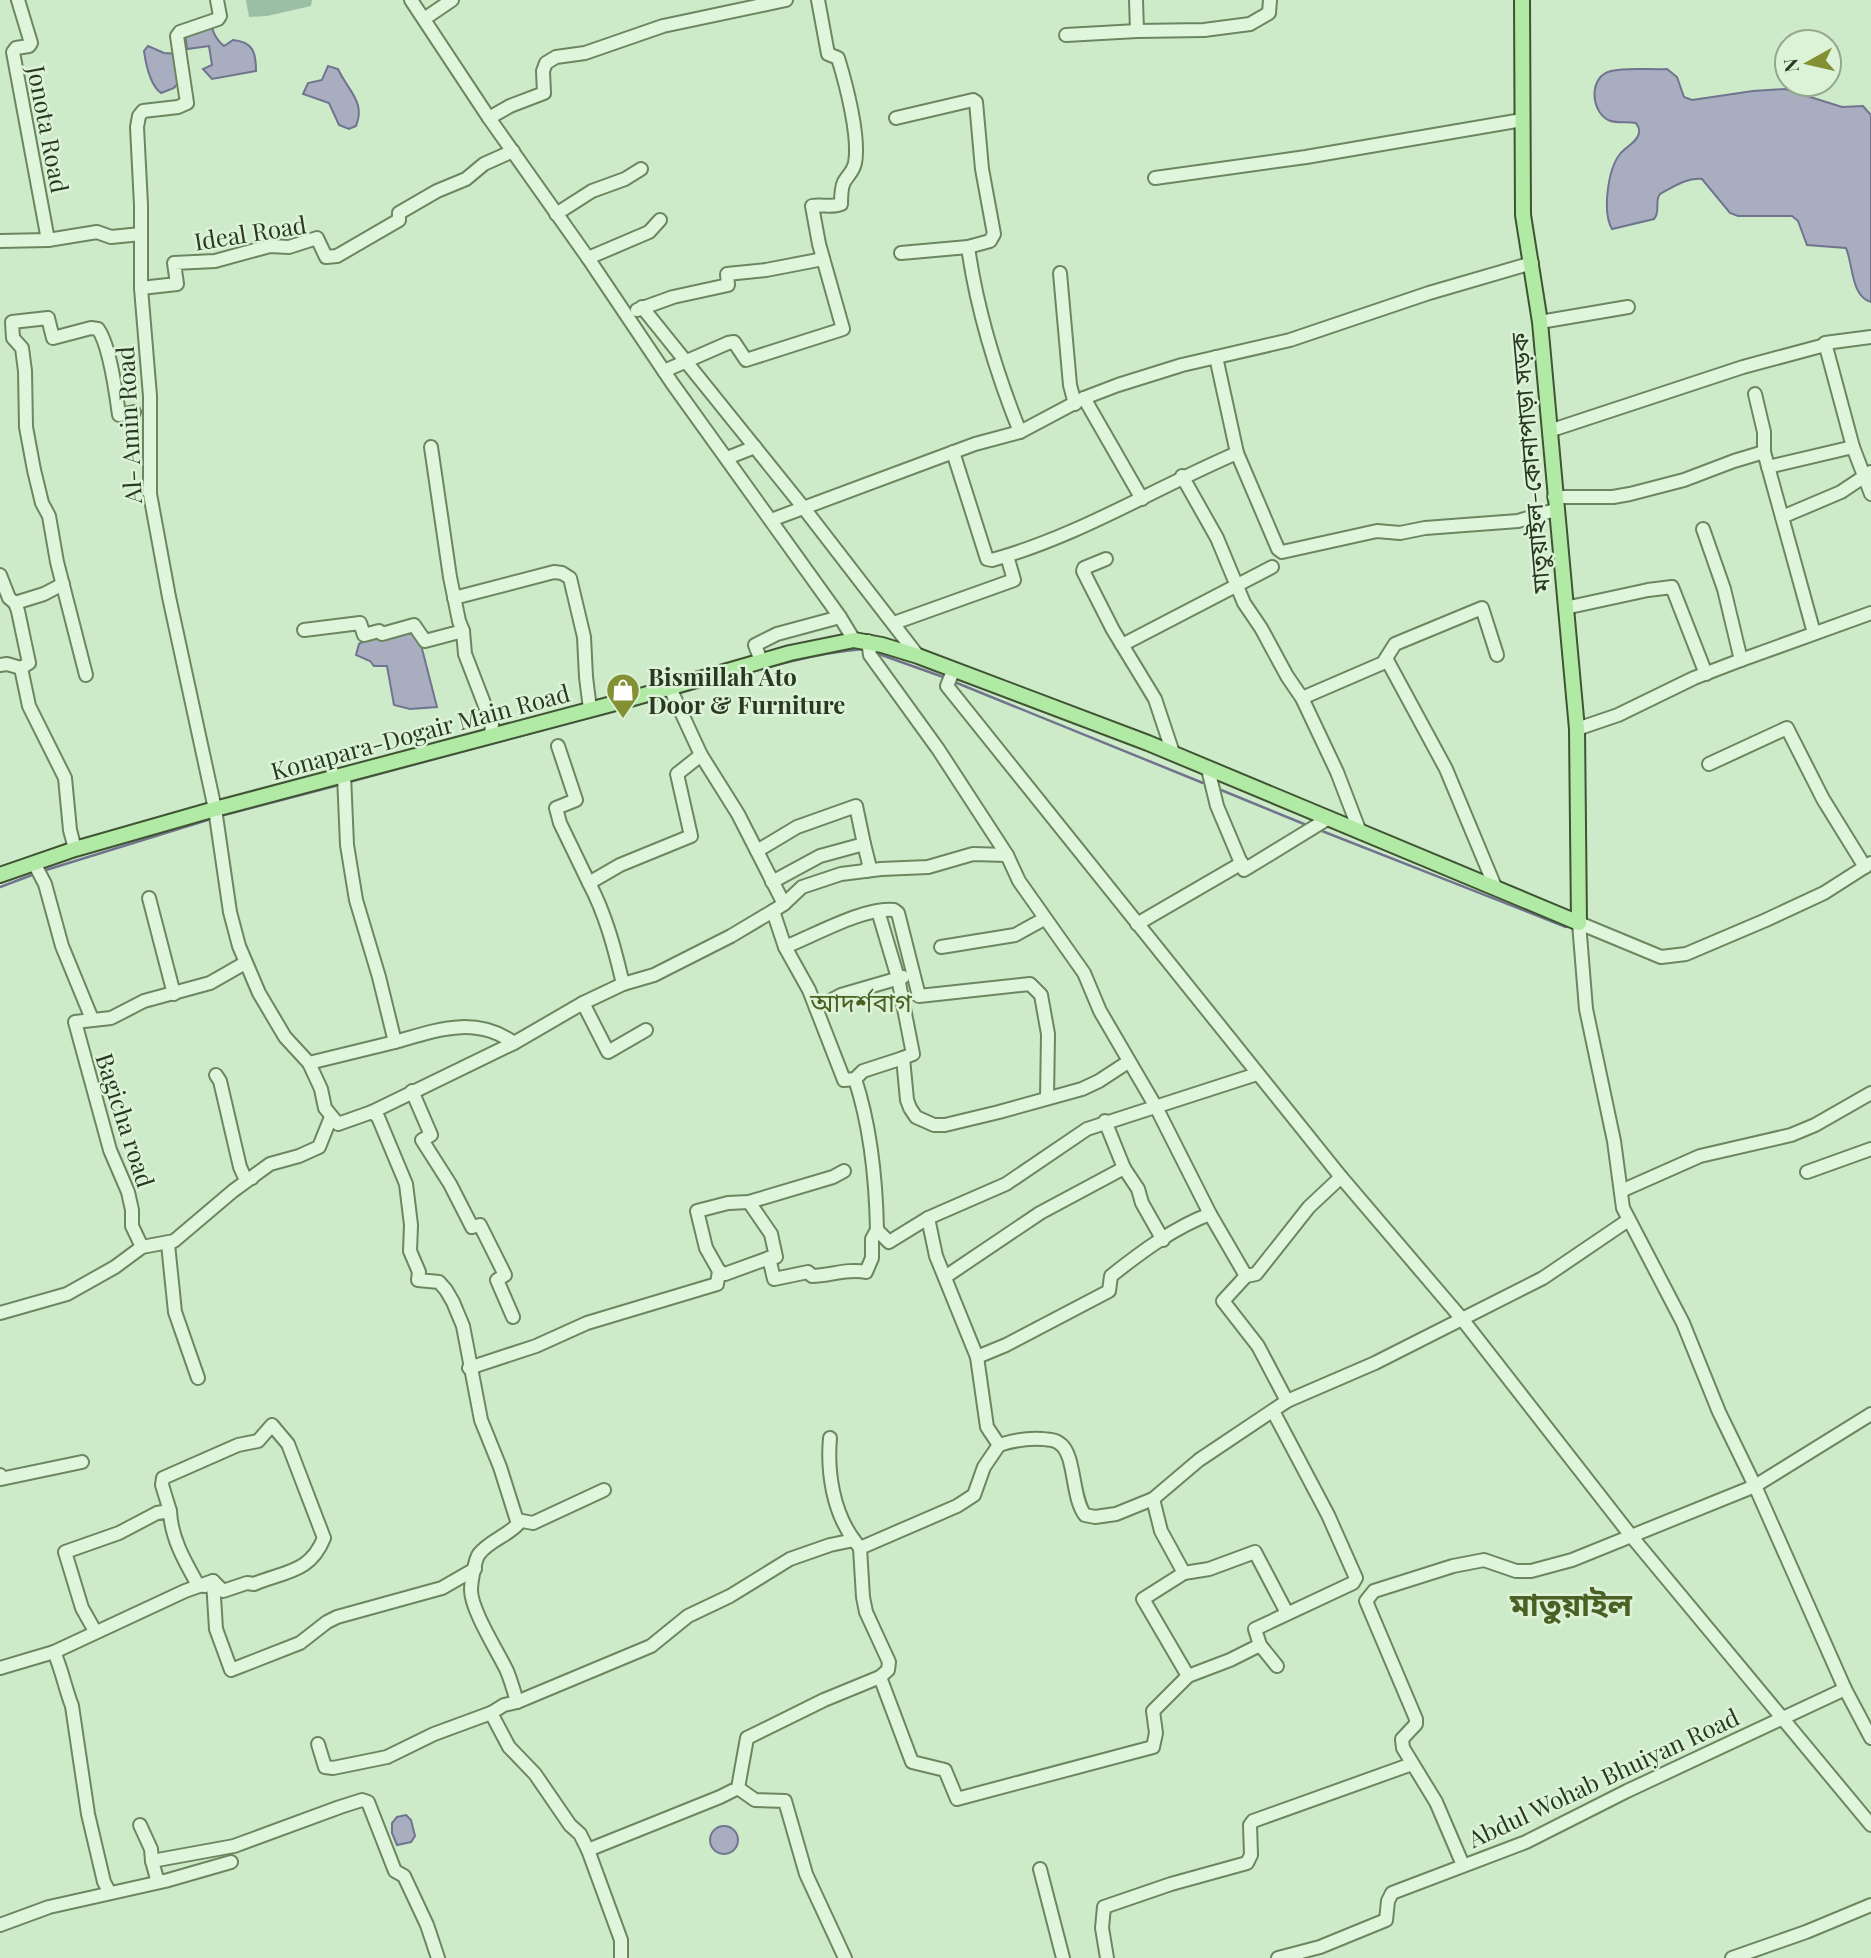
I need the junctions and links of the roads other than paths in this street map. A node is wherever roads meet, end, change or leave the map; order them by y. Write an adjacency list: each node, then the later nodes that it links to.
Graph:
1 (18, 0): 22 (street, Jonota Road)
2 (217, 0): 21 (street, Al- Amin Road)
3 (411, 0): 10 (street)
4 (452, 0): 10 (street)
5 (786, 0): 13 (street)
6 (818, 0): 27 (street)
7 (1136, 0): 11 (street)
8 (1270, 0): 11 (street)
9 (1522, 0): 15 (main road, মাতুয়াইল-কোনাপাড়া সড়ক)
10 (424, 19): 13 (street)
11 (1138, 31): 12 (street)
12 (1066, 35)
13 (489, 118): 16 (street)
14 (896, 118): 24 (street)
15 (1522, 120): 18 (street); 28 (main road, মাতুয়াইল-কোনাপাড়া সড়ক)
16 (513, 151): 19 (street); 30 (street, Ideal Road)
17 (641, 169): 19 (street)
18 (1155, 178)
19 (556, 214): 26 (street)
20 (660, 219): 26 (street)
21 (141, 234): 22 (street); 30 (street, Al- Amin Road)
22 (48, 240): 23 (street)
23 (0, 241)
24 (968, 247): 25 (street); 44 (street)
25 (901, 253)
26 (588, 258): 33 (street)
27 (823, 259): 31 (street); 38 (street)
28 (1532, 263): 34 (main road, মাতুয়াইল-কোনাপাড়া সড়ক); 37 (street)
29 (1060, 273): 41 (street)
30 (141, 288): 100 (street, Al- Amin Road)
31 (642, 307): 33 (street); 38 (street)
32 (1628, 307): 34 (street)
33 (627, 316): 39 (street)
34 (1540, 322): 43 (main road, মাতুয়াইল-কোনাপাড়া সড়ক)
35 (1871, 337): 36 (street)
36 (1825, 345): 43 (street); 47 (street)
37 (1216, 356): 41 (street); 50 (street)
38 (684, 361): 39 (street); 46 (street)
39 (664, 371): 51 (street)
40 (1755, 394): 49 (street)
41 (1080, 401): 44 (street); 56 (street)
42 (134, 412): 66 (street)
43 (1549, 431): 57 (main road, মাতুয়াইল-কোনাপাড়া সড়ক)
44 (1020, 432): 48 (street)
45 (431, 447): 68 (street)
46 (755, 447): 51 (street); 58 (street)
47 (1853, 447): 52 (street); 53 (street)
48 (953, 452): 58 (street); 62 (street)
49 (1764, 452): 52 (street); 57 (street)
50 (1237, 453): 54 (street); 57 (street)
51 (727, 458): 60 (street)
52 (1768, 467): 59 (street)
53 (1867, 474): 55 (street); 59 (street)
54 (1182, 476): 56 (street); 67 (street)
55 (1871, 494)
56 (1142, 499): 62 (street)
57 (1555, 504): 70 (main road, মাতুয়াইল-কোনাপাড়া সড়ক)
58 (803, 507): 60 (street); 73 (street)
59 (1782, 517): 76 (street)
60 (771, 520): 72 (street)
61 (1703, 529): 82 (street)
62 (1007, 556): 73 (street)
63 (1106, 559): 77 (street)
64 (1272, 566): 67 (street)
65 (0, 575): 69 (street)
66 (63, 584): 69 (street); 87 (street)
67 (1236, 585): 77 (street); 90 (street)
68 (454, 597): 75 (street); 91 (street)
69 (15, 603): 85 (street)
70 (1565, 608): 86 (street); 92 (main road, মাতুয়াইল-কোনাপাড়া সড়ক)
71 (1871, 613): 76 (street)
72 (840, 617): 78 (street); 83 (street)
73 (894, 623): 80 (street)
74 (304, 630): 75 (street)
75 (463, 631): 93 (street)
76 (1814, 634): 82 (street)
77 (1122, 645): 95 (street)
78 (865, 646): 80 (main road); 83 (main road, Konapara-Dogair Main Road); 106 (street)
79 (1497, 655): 81 (street)
80 (918, 656): 88 (main road)
81 (1387, 660): 90 (street); 114 (street)
82 (1741, 660): 86 (street)
83 (761, 661): 89 (main road, Konapara-Dogair Main Road)
84 (0, 665): 85 (street)
85 (21, 668): 104 (street)
86 (1706, 674): 92 (street)
87 (86, 675)
88 (950, 678): 95 (main road); 119 (street)
89 (672, 693): 91 (main road, Konapara-Dogair Main Road); 96 (street)
90 (1302, 698): 102 (street)
91 (590, 709): 93 (main road, Konapara-Dogair Main Road)
92 (1577, 729): 120 (main road, মাতুয়াইল-কোনাপাড়া সড়ক)
93 (491, 735): 99 (main road, Konapara-Dogair Main Road)
94 (558, 746): 113 (street)
95 (1172, 753): 98 (main road)
96 (701, 755): 105 (street); 113 (street)
97 (1709, 764): 109 (street)
98 (1208, 769): 101 (main road); 108 (street)
99 (344, 775): 100 (main road, Konapara-Dogair Main Road); 132 (street)
100 (215, 809): 104 (main road, Konapara-Dogair Main Road); 123 (street, Al- Amin Road)
101 (1329, 818): 102 (main road); 108 (street)
102 (1360, 832): 114 (main road)
103 (864, 844): 105 (street); 110 (street); 112 (street)
104 (75, 849): 107 (main road, Konapara-Dogair Main Road)
105 (757, 850): 112 (street)
106 (1007, 855): 110 (street); 118 (street)
107 (34, 863): 111 (main road, Konapara-Dogair Main Road); 130 (street, Bagicha road)
108 (1242, 863): 119 (street)
109 (1868, 865): 120 (street)
110 (866, 871): 116 (street)
111 (0, 875)
112 (772, 882): 116 (street)
113 (589, 883): 126 (street)
114 (1496, 889): 120 (main road)
115 (149, 898): 127 (street)
116 (778, 908): 121 (street); 126 (street)
117 (878, 911): 121 (street); 124 (street); 125 (street)
118 (1044, 919): 122 (street); 135 (street)
119 (1137, 923): 137 (street)
120 (1579, 923): 153 (street)
121 (785, 947): 129 (street)
122 (941, 947)
123 (245, 963): 127 (street, Bagicha road); 136 (street, Al- Amin Road)
124 (914, 976): 125 (street); 142 (street)
125 (898, 978): 129 (street); 134 (street)
126 (623, 984): 128 (street)
127 (173, 994): 130 (street, Bagicha road)
128 (583, 1003): 131 (street); 133 (street)
129 (816, 1008): 139 (street)
130 (92, 1019): 161 (street, Bagicha road)
131 (646, 1030)
132 (395, 1042): 133 (street); 136 (street)
133 (514, 1043): 140 (street)
134 (903, 1058): 139 (street); 142 (street)
135 (1128, 1062): 142 (street); 143 (street)
136 (309, 1063): 145 (street)
137 (1257, 1074): 143 (street); 151 (street)
138 (216, 1075): 152 (street)
139 (855, 1079): 158 (street)
140 (412, 1091): 144 (street); 167 (street)
141 (1871, 1093): 153 (street)
142 (1047, 1098)
143 (1156, 1107): 146 (street); 155 (street)
144 (372, 1112): 145 (street); 170 (street)
145 (331, 1117): 152 (street)
146 (1105, 1121): 148 (street); 156 (street)
147 (1871, 1149): 150 (street)
148 (1124, 1168): 159 (street); 164 (street)
149 (844, 1171): 154 (street)
150 (1807, 1172)
151 (1341, 1177): 165 (street); 168 (street)
152 (252, 1178): 160 (street)
153 (1621, 1191): 157 (street)
154 (749, 1202): 162 (street); 163 (street)
155 (1210, 1214): 159 (street); 165 (street)
156 (928, 1218): 158 (street); 164 (street)
157 (1627, 1221): 168 (street); 179 (street)
158 (877, 1230): 162 (street)
159 (1163, 1240): 169 (street)
160 (168, 1244): 161 (street); 171 (street)
161 (142, 1247): 166 (street)
162 (769, 1258): 163 (street)
163 (719, 1271): 170 (street)
164 (945, 1276): 169 (street)
165 (1246, 1276): 172 (street)
166 (0, 1313)
167 (513, 1317)
168 (1462, 1319): 172 (street); 184 (street)
169 (977, 1357): 176 (street)
170 (469, 1368): 183 (street)
171 (198, 1378)
172 (1287, 1401): 173 (street)
173 (1273, 1410): 181 (street); 189 (street)
174 (1871, 1414): 179 (street)
175 (830, 1438): 185 (street)
176 (999, 1444): 181 (street); 185 (street)
177 (82, 1462): 178 (street)
178 (0, 1475)
179 (1755, 1486): 184 (street); 197 (street)
180 (604, 1490): 183 (street)
181 (1153, 1499): 187 (street)
182 (170, 1511): 188 (street); 188 (street); 190 (street)
183 (517, 1520): 186 (street)
184 (1632, 1537): 200 (street); 203 (street)
185 (857, 1544): 195 (street); 198 (street)
186 (475, 1569): 188 (street); 198 (street)
187 (1184, 1573): 189 (street); 196 (street)
188 (209, 1583): 190 (street)
189 (1287, 1613): 191 (street)
190 (95, 1631): 192 (street)
191 (1260, 1645): 193 (street); 196 (street)
192 (54, 1652): 194 (street); 213 (street)
193 (1277, 1666)
194 (0, 1668)
195 (880, 1676): 196 (street); 204 (street)
196 (1188, 1676)
197 (1845, 1689): 200 (street, Abdul Wohab Bhuiyan Road); 201 (street)
198 (517, 1702): 199 (street)
199 (491, 1713): 202 (street); 207 (street)
200 (1780, 1718): 206 (street); 210 (street, Abdul Wohab Bhuiyan Road)
201 (1871, 1738)
202 (318, 1744)
203 (1412, 1764): 210 (street); 220 (street)
204 (738, 1788): 207 (street); 218 (street)
205 (140, 1825): 208 (street)
206 (1871, 1825)
207 (588, 1850): 217 (street)
208 (152, 1861): 212 (street); 216 (street)
209 (231, 1862): 212 (street)
210 (1463, 1865): 221 (street, Abdul Wohab Bhuiyan Road)
211 (1040, 1870): 219 (street)
212 (162, 1881): 213 (street)
213 (110, 1893): 215 (street)
214 (1871, 1905): 222 (street)
215 (0, 1925)
216 (438, 1958)
217 (621, 1958)
218 (845, 1958)
219 (1063, 1958)
220 (1107, 1958)
221 (1278, 1958)
222 (1732, 1958)

